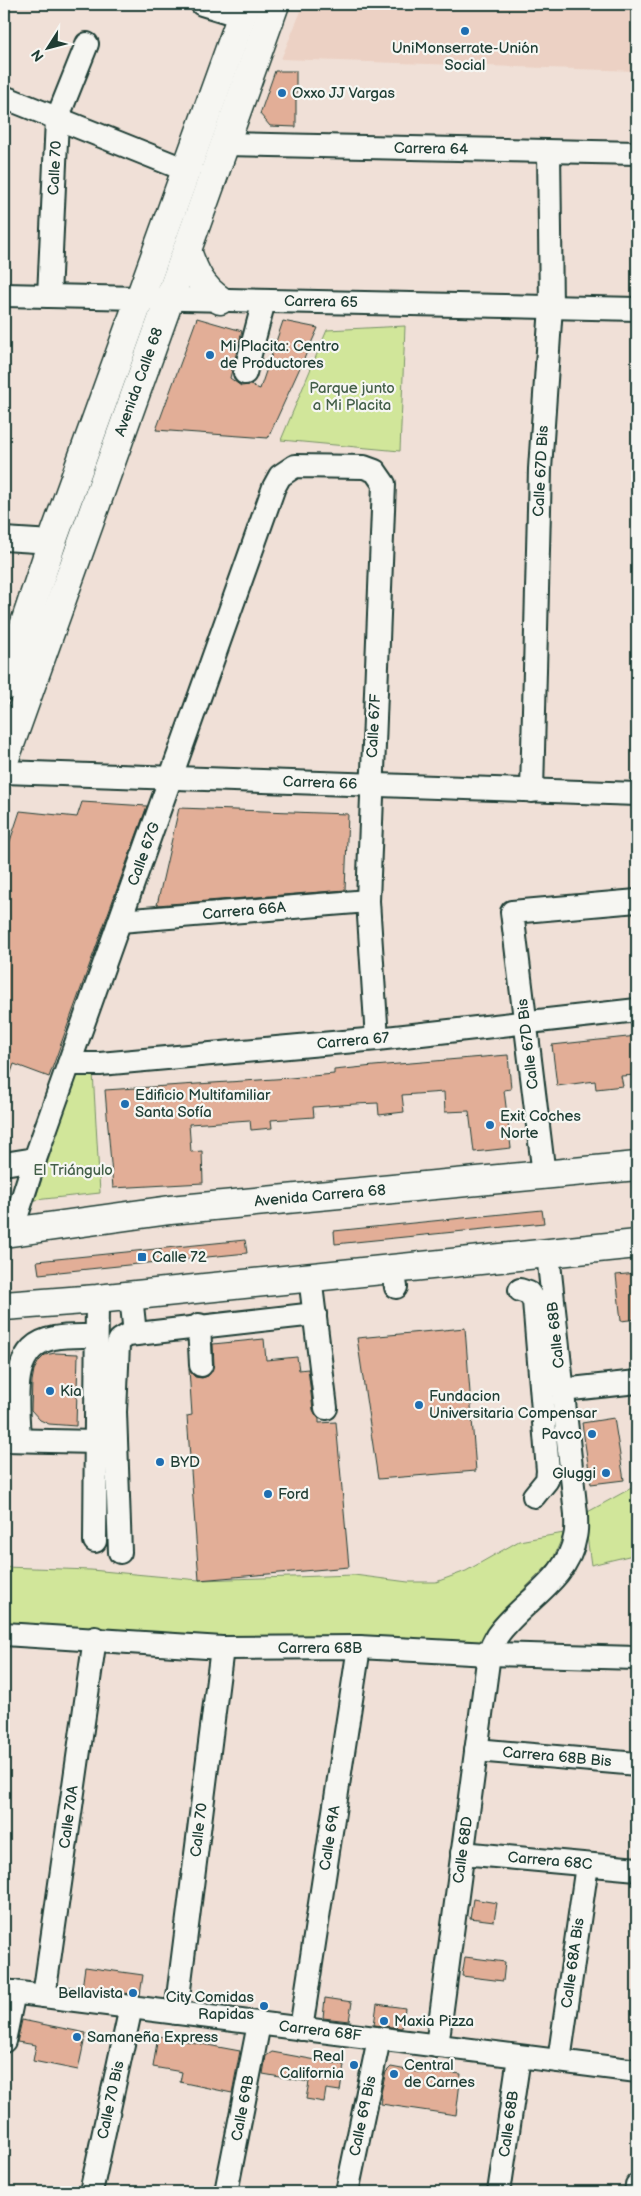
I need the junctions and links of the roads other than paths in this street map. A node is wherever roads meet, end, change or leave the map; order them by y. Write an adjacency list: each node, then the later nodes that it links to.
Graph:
1 (202, 4): 3 (street)
2 (275, 4): 7 (main road, Avenida Calle 68)
3 (244, 10): 10 (main road, Avenida Calle 68)
4 (87, 44): 6 (street, Calle 70)
5 (4, 97): 6 (street)
6 (58, 119): 10 (street); 13 (street, Calle 70)
7 (225, 144): 8 (street, Carrera 64); 11 (main road, Avenida Calle 68)
8 (549, 152): 9 (street, Carrera 64); 18 (street, Calle 67D Bis)
9 (637, 153)
10 (186, 170): 14 (main road, Avenida Calle 68)
11 (187, 251): 15 (main road, Avenida Calle 68); 16 (main road)
12 (4, 295): 13 (street, Carrera 65)
13 (49, 296): 14 (street, Carrera 65)
14 (139, 299): 15 (street, Carrera 65); 23 (main road, Avenida Calle 68)
15 (169, 300): 16 (street, Carrera 65); 25 (main road, Avenida Calle 68)
16 (220, 300): 17 (street, Carrera 65)
17 (264, 301): 18 (street, Carrera 65); 20 (street)
18 (550, 306): 19 (street, Carrera 65); 29 (street, Calle 67D Bis)
19 (637, 309)
20 (245, 373)
21 (280, 476): 27 (street, Calle 67G); 28 (street, Calle 67F)
22 (4, 539): 23 (street)
23 (52, 542): 24 (main road, Avenida Calle 68)
24 (4, 686)
25 (4, 761)
26 (4, 772): 27 (street, Carrera 66)
27 (171, 778): 28 (street, Carrera 66); 33 (street, Calle 67G)
28 (371, 785): 29 (street, Carrera 66); 31 (street, Calle 67F)
29 (532, 791): 30 (street, Carrera 66)
30 (637, 794)
31 (368, 900): 33 (street, Carrera 66A); 36 (street, Calle 67F)
32 (637, 901): 35 (street, Calle 67D Bis)
33 (120, 921): 37 (street, Calle 67G)
34 (637, 1010): 35 (street, Carrera 67)
35 (526, 1024): 36 (street, Carrera 67); 41 (street, Calle 67D Bis)
36 (377, 1039): 37 (street, Carrera 67)
37 (69, 1064): 38 (street, Calle 67G)
38 (35, 1159): 39 (street); 42 (street, Calle 67G)
39 (4, 1164)
40 (637, 1166): 41 (main road, Avenida Carrera 68)
41 (544, 1175): 42 (main road, Avenida Carrera 68)
42 (6, 1233)
43 (637, 1244): 44 (main road)
44 (548, 1254): 45 (main road); 56 (street, Calle 68B)
45 (310, 1277): 47 (main road); 50 (street)
46 (520, 1290): 58 (street)
47 (131, 1296): 48 (main road); 52 (street)
48 (96, 1300): 49 (main road); 53 (street)
49 (4, 1306)
50 (315, 1314): 51 (street); 57 (street)
51 (199, 1325): 52 (street); 54 (street)
52 (136, 1334): 66 (street)
53 (96, 1336): 59 (street); 60 (street)
54 (201, 1365)
55 (637, 1382): 56 (street)
56 (562, 1390): 58 (street, Calle 68B)
57 (326, 1408)
58 (556, 1430): 61 (street, Calle 68B); 62 (street)
59 (11, 1440): 60 (street)
60 (96, 1442): 65 (street)
61 (570, 1456): 62 (street); 64 (street, Calle 68B)
62 (547, 1459): 63 (street)
63 (534, 1496)
64 (576, 1537): 71 (street, Calle 68D)
65 (95, 1541)
66 (120, 1552)
67 (4, 1634): 68 (street, Carrera 68B)
68 (95, 1638): 70 (street, Carrera 68B); 79 (street, Calle 70A)
69 (359, 1647): 70 (street, Carrera 68B); 71 (street, Carrera 68B); 83 (street, Calle 69A)
70 (222, 1648): 81 (street, Calle 70)
71 (489, 1654): 72 (street, Carrera 68B); 73 (street, Calle 68D)
72 (637, 1658)
73 (476, 1750): 74 (street, Carrera 68B Bis); 75 (street, Calle 68D)
74 (637, 1764)
75 (462, 1853): 76 (street, Carrera 68C); 86 (street, Calle 68D)
76 (587, 1865): 77 (street, Carrera 68C); 88 (street, Calle 68A Bis)
77 (637, 1869)
78 (9, 1992): 79 (street, Carrera 68F); 85 (street)
79 (44, 1996): 80 (street, Carrera 68F)
80 (131, 2007): 81 (street, Carrera 68F); 91 (street, Calle 70 Bis)
81 (176, 2013): 82 (street, Carrera 68F)
82 (259, 2024): 83 (street, Carrera 68F); 92 (street, Calle 69B)
83 (301, 2029): 84 (street, Carrera 68F)
84 (380, 2039): 86 (street, Carrera 68F); 93 (street, Calle 69 Bis)
85 (4, 2041)
86 (437, 2046): 87 (street, Carrera 68F)
87 (519, 2057): 88 (street, Carrera 68F); 94 (street, Calle 68B)
88 (559, 2062): 89 (street, Carrera 68F)
89 (637, 2071)
90 (637, 2185): 95 (street)
91 (91, 2192)
92 (226, 2192)
93 (347, 2192)
94 (499, 2192)
95 (636, 2192)

